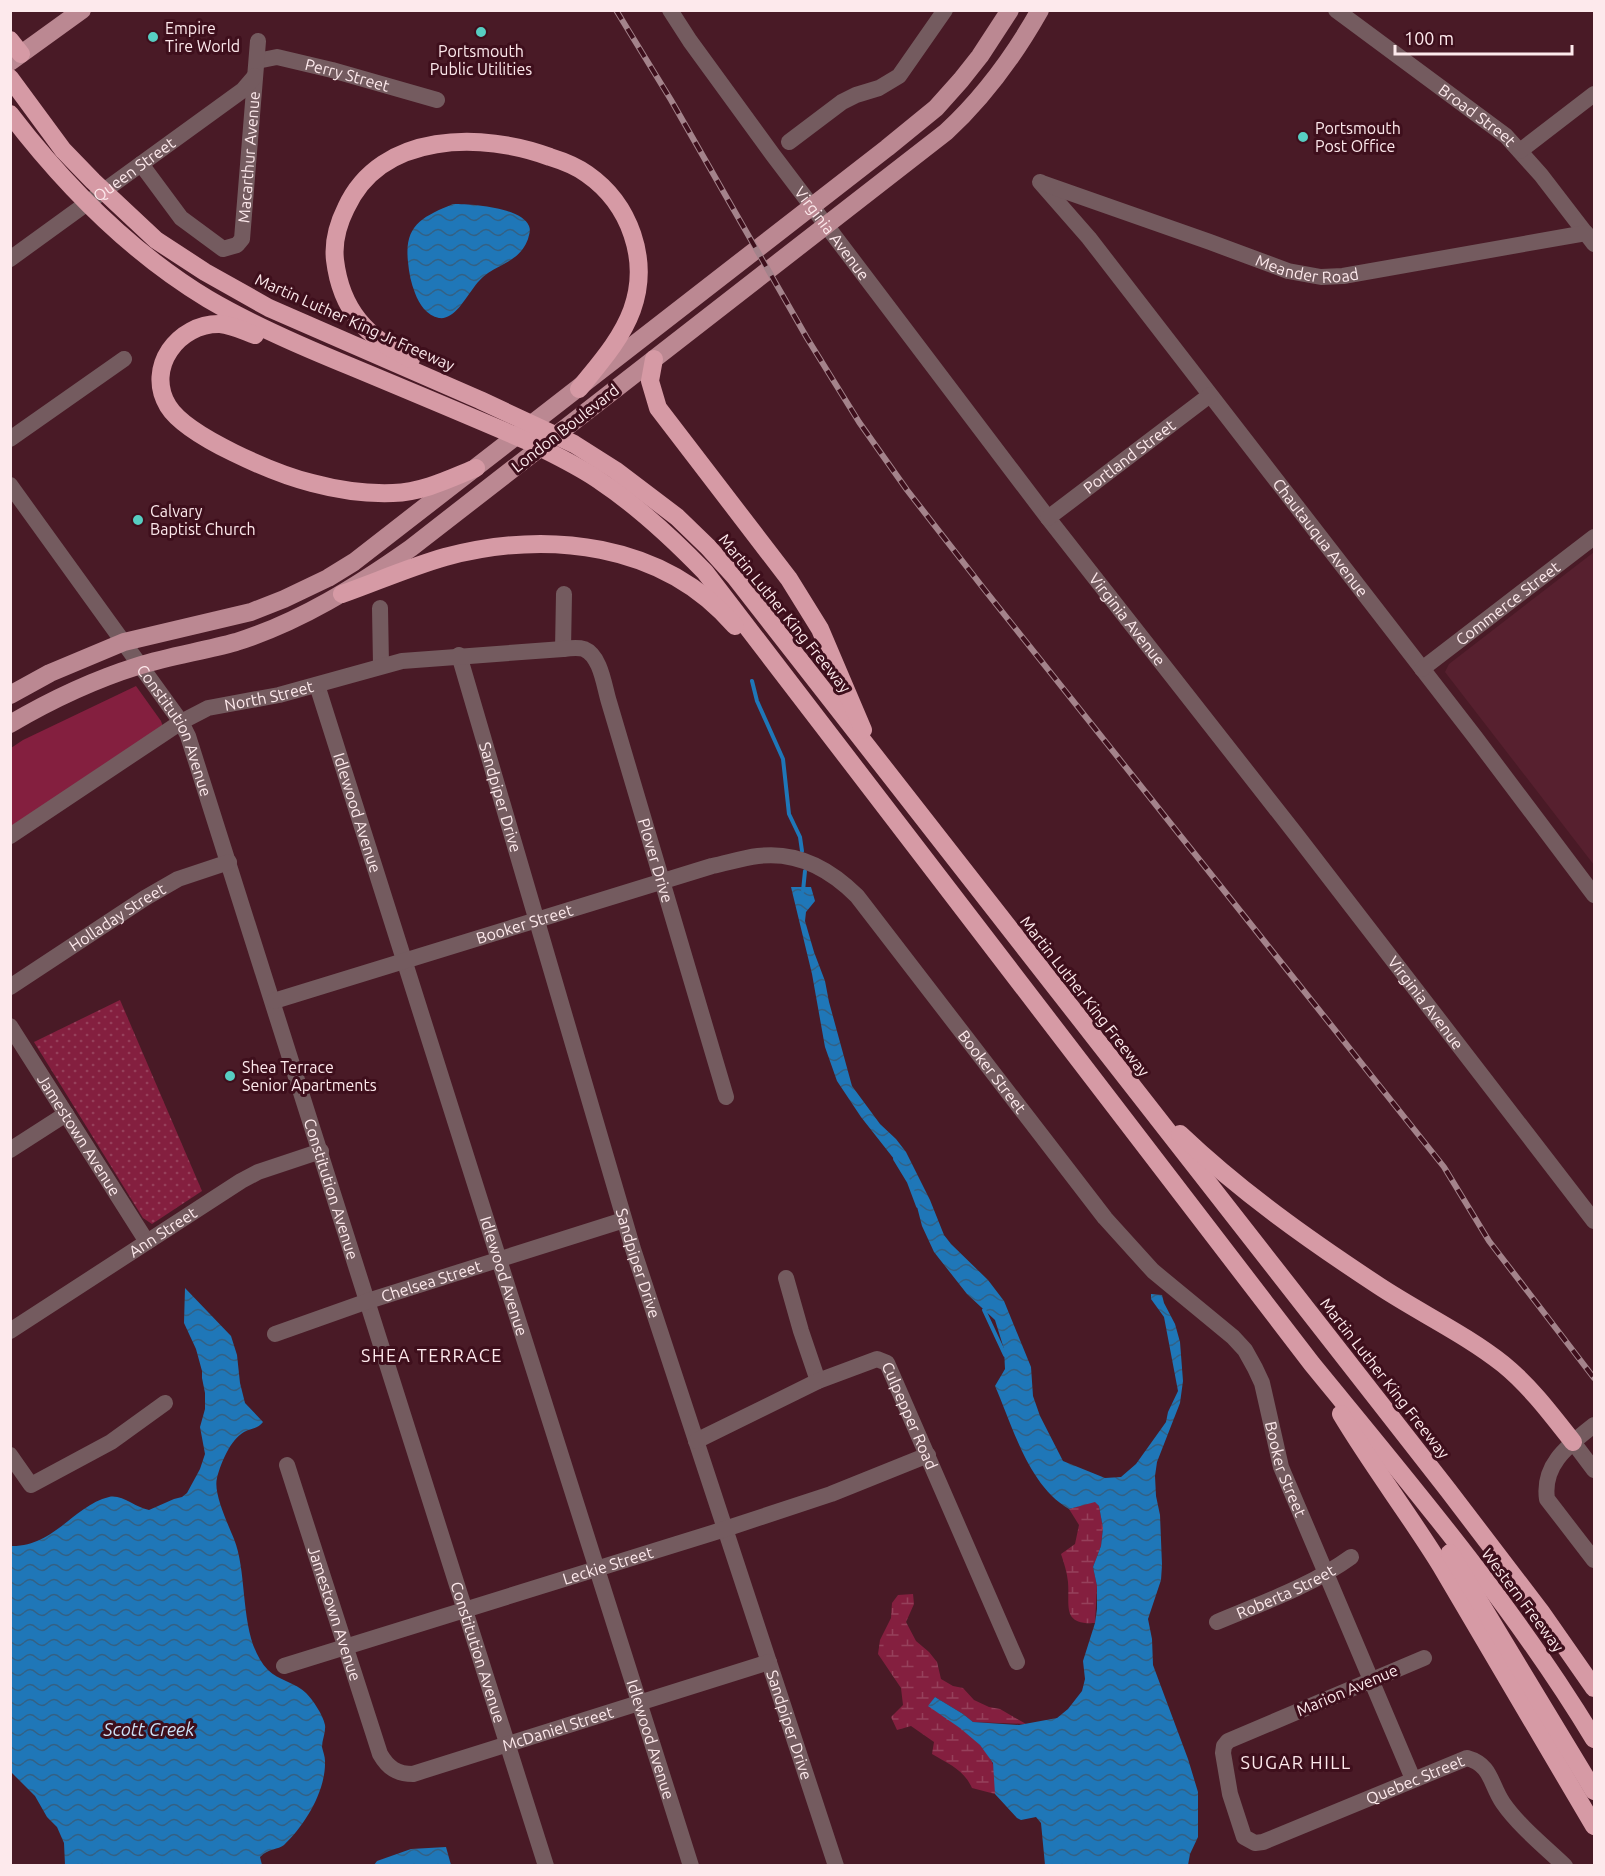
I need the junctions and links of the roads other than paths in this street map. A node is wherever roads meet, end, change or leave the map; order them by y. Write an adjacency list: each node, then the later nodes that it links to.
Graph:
1 (82, 10): 8 (main road)
2 (670, 10): 29 (street, Virginia Avenue)
3 (945, 10): 14 (street)
4 (1010, 10): 23 (main road, London Boulevard)
5 (1040, 10): 20 (main road, London Boulevard)
6 (1336, 10): 15 (street, Broad Street)
7 (258, 40): 9 (street, Macarthur Avenue)
8 (14, 52)
9 (256, 69): 12 (street, Perry Street); 16 (street, Queen Street); 16 (street, Macarthur Avenue)
10 (10, 78): 25 (highway, Martin Luther King Jr Freeway)
11 (1594, 94): 15 (street)
12 (437, 100)
13 (10, 114): 22 (highway)
14 (789, 142)
15 (1520, 151): 18 (street, Broad Street)
16 (141, 164): 19 (street, Queen Street)
17 (1040, 182): 18 (street, Meander Road); 24 (street, Chautauqua Avenue)
18 (1590, 239)
19 (10, 259)
20 (661, 353): 31 (main road, London Boulevard); 45 (highway)
21 (124, 359): 26 (street)
22 (332, 359): 27 (highway); 42 (highway)
23 (579, 389): 25 (highway); 27 (main road, London Boulevard)
24 (1210, 395): 29 (street, Portland Street); 39 (street, Chautauqua Avenue)
25 (480, 400): 45 (highway, Martin Luther King Freeway)
26 (10, 438)
27 (476, 468): 34 (main road, London Boulevard)
28 (10, 485): 34 (street, Constitution Avenue)
29 (1048, 518): 61 (street, Virginia Avenue)
30 (1594, 537): 39 (street, Commerce Street)
31 (342, 594): 37 (main road, London Boulevard); 42 (highway)
32 (564, 594): 35 (street)
33 (380, 608): 38 (street)
34 (124, 642): 37 (street, Constitution Avenue); 41 (main road, London Boulevard)
35 (563, 649): 36 (street, North Street); 48 (street, Plover Drive)
36 (459, 656): 38 (street, North Street); 50 (street, Sandpiper Drive)
37 (140, 665): 43 (street, Constitution Avenue); 44 (main road, London Boulevard)
38 (381, 665): 40 (street, North Street)
39 (1422, 669): 49 (street, Chautauqua Avenue)
40 (317, 686): 43 (street, North Street); 51 (street, Idlewood Avenue)
41 (10, 695)
42 (811, 710): 68 (highway)
43 (181, 722): 46 (street, North Street); 47 (street, Constitution Avenue)
44 (10, 724)
45 (895, 783): 55 (highway, Martin Luther King Freeway)
46 (10, 836)
47 (229, 862): 52 (street, Holladay Street); 53 (street, Constitution Avenue)
48 (662, 882): 50 (street, Booker Street); 56 (street, Plover Drive); 83 (street, Booker Street)
49 (1594, 895)
50 (537, 920): 51 (street, Booker Street); 60 (street, Sandpiper Drive)
51 (405, 961): 53 (street, Booker Street); 63 (street, Idlewood Avenue)
52 (10, 987)
53 (274, 1001): 59 (street, Constitution Avenue)
54 (10, 1026): 57 (street, Jamestown Avenue)
55 (1135, 1091): 73 (highway); 92 (highway, Martin Luther King Freeway)
56 (726, 1097)
57 (66, 1114): 58 (street); 62 (street, Jamestown Avenue)
58 (10, 1150)
59 (321, 1151): 62 (street, Ann Street); 65 (street, Constitution Avenue)
60 (624, 1220): 63 (street, Chelsea Street); 72 (street, Sandpiper Drive)
61 (1594, 1221)
62 (147, 1242): 66 (street, Ann Street)
63 (499, 1259): 65 (street, Chelsea Street); 82 (street, Idlewood Avenue)
64 (786, 1278): 69 (street)
65 (368, 1301): 67 (street, Chelsea Street); 84 (street, Constitution Avenue)
66 (10, 1330)
67 (274, 1334)
68 (1312, 1364): 78 (highway); 99 (highway)
69 (818, 1381): 72 (street, Culpepper Road); 75 (street, Culpepper Road)
70 (165, 1403): 74 (street)
71 (1594, 1425): 73 (street)
72 (696, 1441): 79 (street, Sandpiper Drive)
73 (1573, 1442): 77 (street); 81 (street)
74 (10, 1455)
75 (928, 1455): 79 (street, Leckie Street); 89 (street, Culpepper Road)
76 (287, 1465): 86 (street, Jamestown Avenue)
77 (1594, 1470)
78 (1413, 1489): 94 (highway, Western Freeway); 98 (highway)
79 (725, 1529): 82 (street, Leckie Street); 88 (street, Sandpiper Drive)
80 (1351, 1557): 83 (street, Roberta Street)
81 (1594, 1560)
82 (597, 1569): 84 (street, Leckie Street); 93 (street, Idlewood Avenue)
83 (1326, 1574): 85 (street, Roberta Street); 91 (street, Booker Street)
84 (466, 1610): 86 (street, Leckie Street); 95 (street, Constitution Avenue)
85 (1217, 1622)
86 (345, 1647): 90 (street, Leckie Street); 96 (street, Jamestown Avenue)
87 (1424, 1658): 91 (street, Marion Avenue)
88 (769, 1662): 93 (street, McDaniel Street); 103 (street, Sandpiper Drive)
89 (1017, 1662)
90 (284, 1666)
91 (1371, 1680): 97 (street, Booker Street); 100 (street, Marion Avenue)
92 (1594, 1688)
93 (639, 1701): 95 (street, McDaniel Street); 102 (street, Idlewood Avenue)
94 (1594, 1739)
95 (508, 1743): 96 (street, McDaniel Street); 101 (street, Constitution Avenue)
96 (384, 1762)
97 (1413, 1779): 100 (street, Quebec Street); 104 (street, Quebec Street)
98 (1594, 1790)
99 (1591, 1820)
100 (1293, 1830)
101 (546, 1866)
102 (691, 1866)
103 (836, 1866)
104 (1565, 1866)

